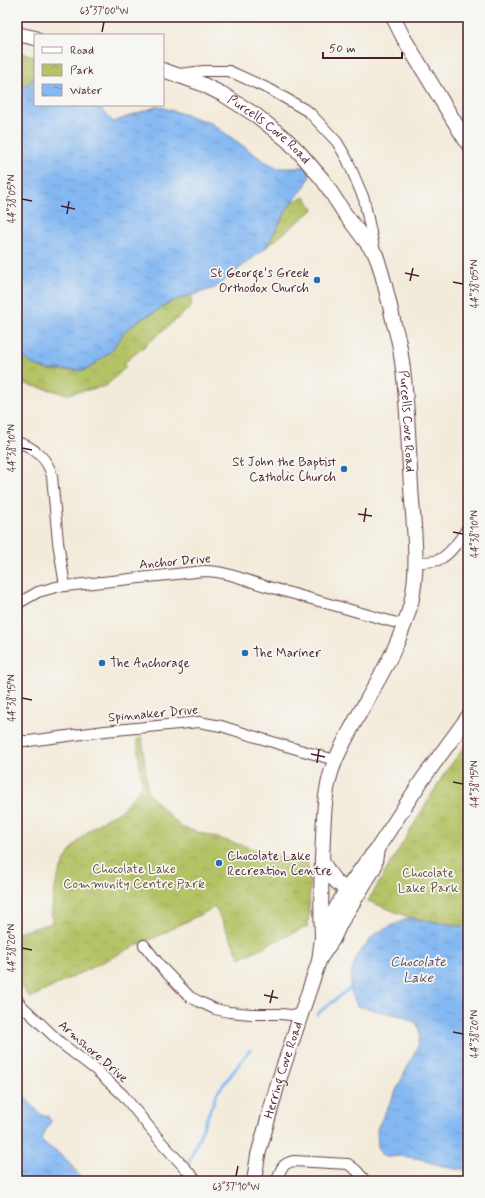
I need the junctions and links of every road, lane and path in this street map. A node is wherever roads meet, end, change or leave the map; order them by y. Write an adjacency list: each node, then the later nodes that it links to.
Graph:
1 (393, 17): 6 (main road)
2 (17, 34): 3 (main road)
3 (34, 38)
4 (164, 70): 5 (main road, Purcells Cove Road)
5 (177, 75): 7 (main road, Purcells Cove Road); 7 (street)
6 (468, 144)
7 (376, 256): 10 (main road, Purcells Cove Road)
8 (17, 442): 11 (street)
9 (468, 527): 10 (street)
10 (415, 562): 13 (main road, Purcells Cove Road)
11 (65, 586): 12 (street, Anchor Drive); 13 (street, Anchor Drive)
12 (17, 604)
13 (404, 625): 16 (main road, Purcells Cove Road)
14 (468, 717): 18 (main road, Herring Cove Road)
15 (17, 741): 16 (street, Spinnaker Drive)
16 (335, 760): 17 (main road, Purcells Cove Road)
17 (322, 860): 18 (main road); 19 (main road, Purcells Cove Road)
18 (351, 893): 19 (main road, Herring Cove Road); 21 (main road, Herring Cove Road)
19 (322, 938): 21 (main road, Herring Cove Road)
20 (144, 945): 23 (street)
21 (318, 961): 23 (main road, Herring Cove Road)
22 (17, 999): 24 (street, Armshore Drive)
23 (300, 1016): 25 (main road, Herring Cove Road)
24 (196, 1181)
25 (254, 1181)
26 (277, 1181): 27 (street)
27 (364, 1181)

